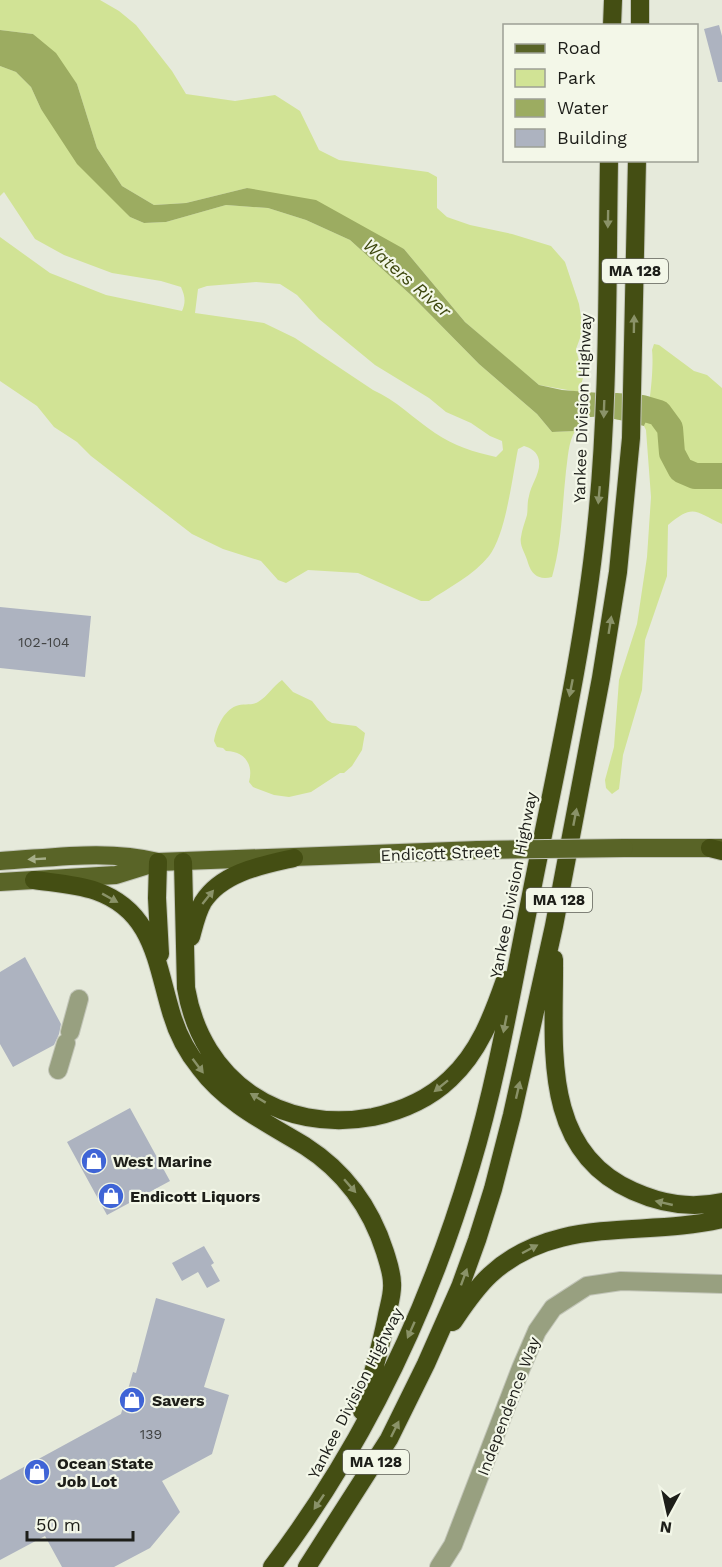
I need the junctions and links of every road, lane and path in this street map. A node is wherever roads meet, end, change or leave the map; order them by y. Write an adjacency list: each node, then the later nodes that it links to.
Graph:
1 (613, 0): 3 (highway)
2 (640, 0): 4 (highway)
3 (612, 24)
4 (640, 24)
5 (609, 162): 14 (highway, Yankee Division Highway / MA 128, one-way to 14)
6 (637, 162): 15 (highway, MA 128, one-way to 6)
7 (718, 849): 8 (main road, Endicott Street, bridge)
8 (294, 858): 11 (main road, Endicott Street); 16 (highway, one-way to 8)
9 (0, 861): 10 (main road, Endicott Street, one-way to 9)
10 (158, 862): 11 (main road, Endicott Street); 12 (main road, Endicott Street); 17 (highway)
11 (183, 862): 16 (highway)
12 (33, 880): 13 (main road, Endicott Street); 17 (highway, one-way to 17)
13 (0, 882)
14 (525, 925): 16 (highway, one-way to 16); 24 (highway, Yankee Division Highway / MA 128, one-way to 24)
15 (554, 926): 20 (highway, one-way to 15); 23 (highway, MA 128, one-way to 15)
16 (186, 972)
17 (161, 973): 24 (highway, one-way to 24)
18 (80, 999): 19 (street)
19 (58, 1070)
20 (722, 1203)
21 (722, 1219): 23 (highway, one-way to 21)
22 (722, 1284): 27 (street, Independence Way)
23 (432, 1350): 26 (highway, MA 128, one-way to 23)
24 (351, 1448): 25 (highway, Yankee Division Highway / MA 128, one-way to 25)
25 (272, 1567)
26 (307, 1567)
27 (439, 1567)

